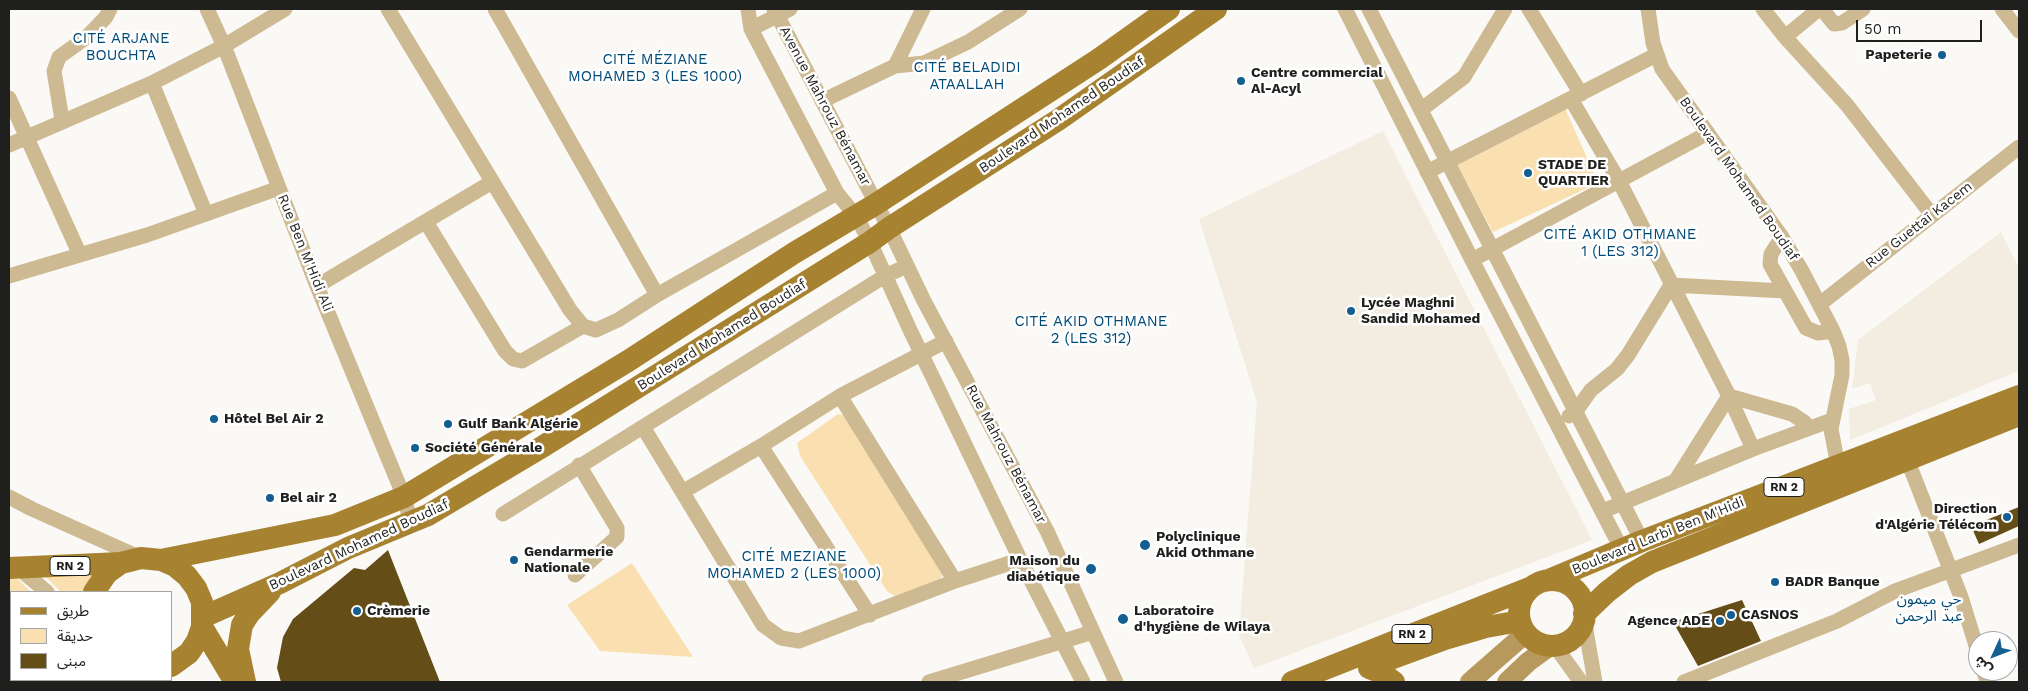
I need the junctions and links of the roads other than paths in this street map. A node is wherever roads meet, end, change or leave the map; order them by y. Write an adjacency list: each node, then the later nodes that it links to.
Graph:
1 (110, 9): 32 (street)
2 (207, 9): 24 (street, Rue Ben M'Hidi Ali)
3 (285, 9): 24 (street)
4 (388, 9): 40 (street)
5 (495, 9): 60 (street)
6 (748, 9): 21 (street, Avenue Mahrouz Bénamar)
7 (923, 9): 26 (street)
8 (1020, 9): 26 (street)
9 (1169, 9): 43 (main road, Boulevard Mohamed Boudiaf)
10 (1216, 9): 48 (main road, Boulevard Mohamed Boudiaf)
11 (1345, 9): 38 (street)
12 (1369, 9): 31 (street)
13 (1505, 9): 31 (street)
14 (1529, 9): 28 (street)
15 (1648, 9): 25 (street, Boulevard Mohamed Boudiaf)
16 (1763, 9): 23 (street)
17 (1820, 9): 18 (street); 23 (street)
18 (1863, 9)
19 (2002, 9): 22 (street)
20 (780, 11): 21 (street); 30 (street, Avenue Mahrouz Bénamar)
21 (751, 29): 42 (street, Avenue Mahrouz Bénamar)
22 (2019, 31)
23 (1785, 37): 45 (street)
24 (224, 46): 27 (street); 41 (street, Rue Ben M'Hidi Ali)
25 (1656, 55): 28 (street); 33 (street, Boulevard Mohamed Boudiaf)
26 (894, 66): 30 (street)
27 (152, 83): 32 (street); 44 (street)
28 (1576, 96): 37 (street); 39 (street)
29 (9, 98): 34 (street)
30 (822, 101): 43 (street, Avenue Mahrouz Bénamar)
31 (1422, 109): 37 (street)
32 (62, 120): 34 (street)
33 (1708, 133): 39 (street); 49 (street, Boulevard Mohamed Boudiaf)
34 (26, 138): 35 (street); 52 (street)
35 (9, 145)
36 (2019, 147): 45 (street, Rue Guettaï Kacem)
37 (1448, 161): 38 (street); 51 (street)
38 (1427, 172): 53 (street)
39 (1619, 181): 51 (street); 57 (street)
40 (492, 182): 47 (street); 62 (street)
41 (278, 188): 44 (street); 58 (street, Rue Ben M'Hidi Ali)
42 (837, 193): 46 (street, Avenue Mahrouz Bénamar); 60 (street)
43 (876, 204): 46 (main road, Boulevard Mohamed Boudiaf); 48 (street, Avenue Mahrouz Bénamar)
44 (206, 214): 52 (street)
45 (1932, 215): 61 (street, Rue Guettaï Kacem)
46 (856, 216): 50 (street, Avenue Mahrouz Bénamar); 86 (main road, Boulevard Mohamed Boudiaf)
47 (426, 222): 58 (street); 62 (street)
48 (889, 228): 50 (main road, Boulevard Mohamed Boudiaf); 54 (street, Rue Mahrouz Bénamar)
49 (1782, 238): 59 (street); 61 (street, Boulevard Mohamed Boudiaf)
50 (870, 242): 56 (street); 90 (main road, Boulevard Mohamed Boudiaf)
51 (1493, 250): 53 (street); 66 (street)
52 (80, 255): 55 (street)
53 (1472, 260): 71 (street)
54 (907, 266): 56 (street); 64 (street, Rue Mahrouz Bénamar)
55 (9, 276)
56 (885, 276): 65 (street); 76 (street)
57 (1671, 285): 59 (street); 67 (street); 69 (street)
58 (317, 286): 86 (street, Rue Ben M'Hidi Ali)
59 (1784, 291): 63 (street)
60 (657, 295): 62 (street)
61 (1820, 304): 63 (street, Boulevard Mohamed Boudiaf)
62 (583, 326)
63 (1833, 331): 74 (street, Boulevard Mohamed Boudiaf)
64 (946, 340): 65 (street); 109 (street, Rue Mahrouz Bénamar)
65 (922, 354): 68 (street); 110 (street)
66 (1565, 389): 67 (street); 71 (street); 72 (street)
67 (1591, 390): 72 (street)
68 (840, 396): 78 (street); 99 (street)
69 (1729, 396): 77 (street); 79 (street); 83 (street)
70 (2019, 396): 82 (main road, Boulevard Larbi Ben M'Hidi / RN 2)
71 (1545, 399): 75 (street)
72 (1576, 410): 75 (street); 87 (street)
73 (2019, 415): 80 (main road, Boulevard Larbi Ben M'Hidi / RN 2)
74 (1832, 420): 77 (street); 82 (street, Boulevard Mohamed Boudiaf)
75 (1557, 421): 88 (street)
76 (644, 427): 81 (street); 84 (street)
77 (1808, 427): 79 (street)
78 (762, 446): 84 (street); 104 (street)
79 (1753, 449): 83 (street)
80 (1907, 459): 94 (main road, Boulevard Larbi Ben M'Hidi / RN 2); 97 (street)
81 (579, 465): 89 (street); 98 (street)
82 (1838, 466): 92 (main road, Boulevard Larbi Ben M'Hidi / RN 2)
83 (1676, 480): 87 (street)
84 (684, 491): 104 (street)
85 (9, 497): 93 (street)
86 (404, 498): 90 (street, Rue Ben M'Hidi Ali); 93 (main road, Boulevard Mohamed Boudiaf)
87 (1623, 502): 88 (street); 92 (street)
88 (1603, 511): 92 (street)
89 (503, 514)
90 (411, 523): 100 (main road, Boulevard Mohamed Boudiaf)
91 (2019, 545): 97 (street)
92 (1632, 546): 94 (main road); 101 (main road, Boulevard Larbi Ben M'Hidi / RN 2)
93 (141, 560): 96 (main road, RN 2); 103 (main road); 106 (main road)
94 (1652, 562): 105 (main road, Boulevard Larbi Ben M'Hidi / RN 2)
95 (1010, 563): 99 (street)
96 (12, 565): 102 (street)
97 (1951, 572): 108 (street); 126 (street)
98 (575, 575)
99 (955, 581): 104 (street)
100 (280, 583): 106 (main road, Boulevard Mohamed Boudiaf); 115 (main road)
101 (1540, 583): 105 (main road); 107 (main road); 119 (main road, Boulevard Larbi Ben M'Hidi / RN 2)
102 (46, 591)
103 (95, 591)
104 (870, 615)
105 (1584, 616): 111 (main road); 125 (street)
106 (202, 622): 112 (main road); 114 (main road)
107 (1523, 627): 111 (main road); 113 (main road, RN 2); 122 (main road)
108 (1972, 631)
109 (1093, 632): 110 (street); 118 (street, Rue Mahrouz Bénamar)
110 (1063, 642): 116 (street); 117 (street)
111 (1553, 646): 123 (main road); 124 (street)
112 (172, 665)
113 (1369, 668): 120 (main road, RN 2); 121 (main road)
114 (235, 682)
115 (245, 682)
116 (930, 682)
117 (1083, 682)
118 (1116, 682)
119 (1292, 682)
120 (1333, 682)
121 (1394, 682)
122 (1470, 682)
123 (1507, 682)
124 (1581, 682)
125 (1595, 682)
126 (1684, 682)

